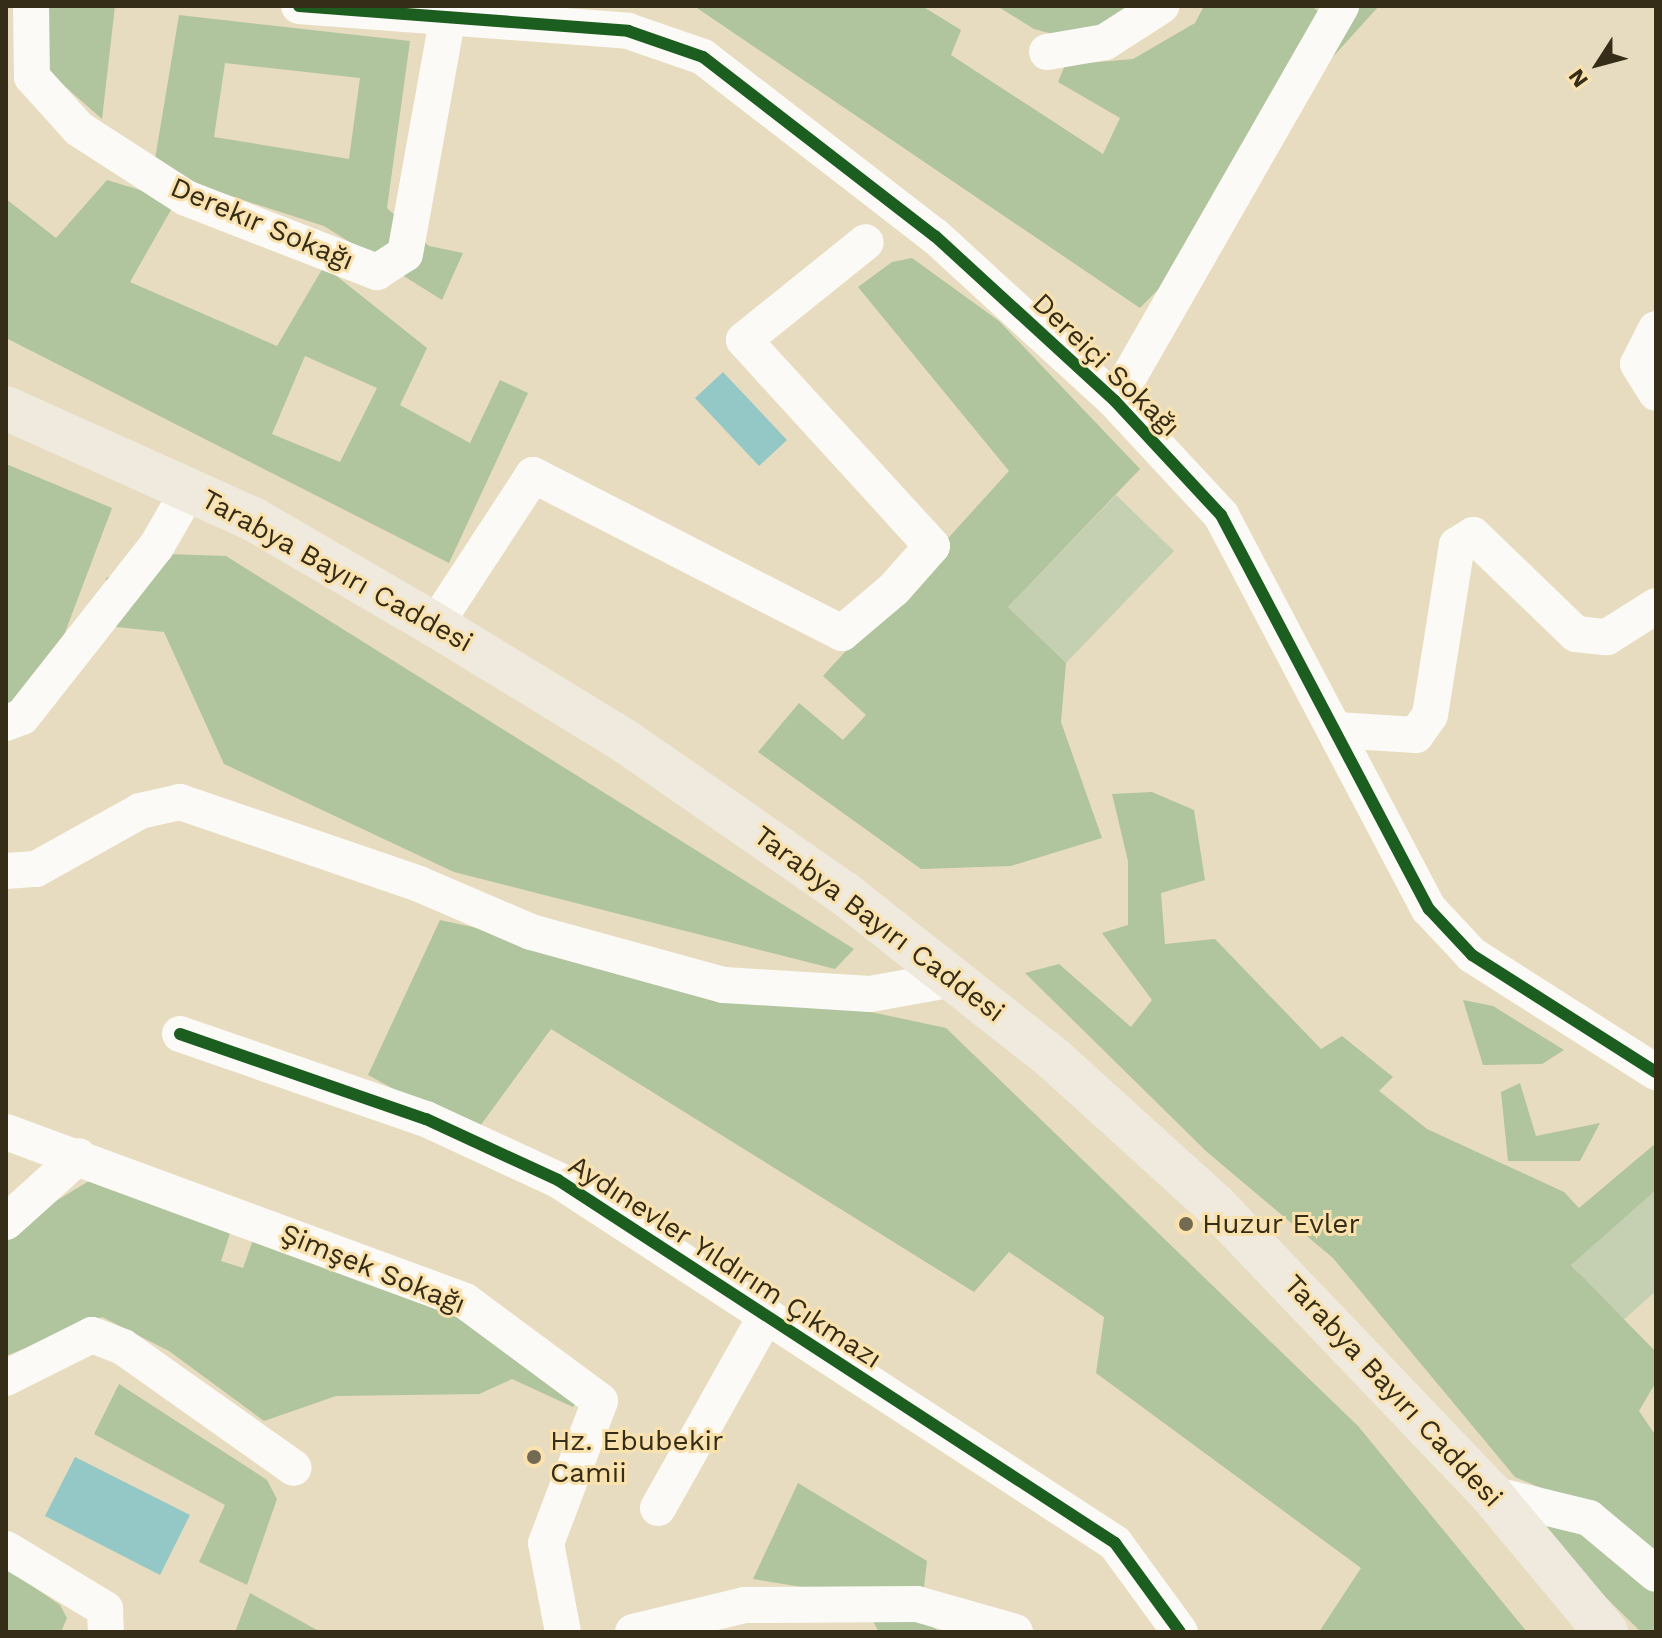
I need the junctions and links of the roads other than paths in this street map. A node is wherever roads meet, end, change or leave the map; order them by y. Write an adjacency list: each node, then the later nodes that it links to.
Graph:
1 (31, 6): 5 (street, Derekır Sokağı)
2 (299, 6): 5 (street, Dereiçi Sokağı)
3 (1161, 6): 6 (street)
4 (1341, 6): 10 (street)
5 (447, 20): 10 (street, Dereiçi Sokağı)
6 (1047, 52)
7 (866, 242): 14 (street)
8 (1656, 329): 9 (street)
9 (1656, 393)
10 (1115, 401): 16 (street, Dereiçi Sokağı)
11 (6, 408): 12 (main road, Tarabya Bayırı Caddesi)
12 (190, 488): 14 (main road, Tarabya Bayırı Caddesi); 15 (street)
13 (1656, 606): 16 (street)
14 (435, 625): 18 (main road, Tarabya Bayırı Caddesi)
15 (6, 723)
16 (1336, 730): 20 (street, Dereiçi Sokağı)
17 (6, 871): 18 (street)
18 (954, 979): 27 (main road, Tarabya Bayırı Caddesi)
19 (180, 1034): 24 (street, Aydınevler Yıldırım Çıkmazı)
20 (1656, 1072)
21 (6, 1132): 22 (street, Şimşek Sokağı)
22 (79, 1156): 23 (street); 33 (street, Şimşek Sokağı)
23 (6, 1222)
24 (765, 1317): 28 (street); 36 (street, Aydınevler Yıldırım Çıkmazı)
25 (6, 1378): 26 (street)
26 (294, 1468)
27 (1491, 1494): 30 (street); 37 (main road, Tarabya Bayırı Caddesi)
28 (658, 1508)
29 (6, 1549): 32 (street)
30 (1656, 1574)
31 (839, 1618): 34 (street); 35 (street)
32 (106, 1632)
33 (563, 1632)
34 (633, 1632)
35 (1015, 1632)
36 (1180, 1632)
37 (1606, 1632)

